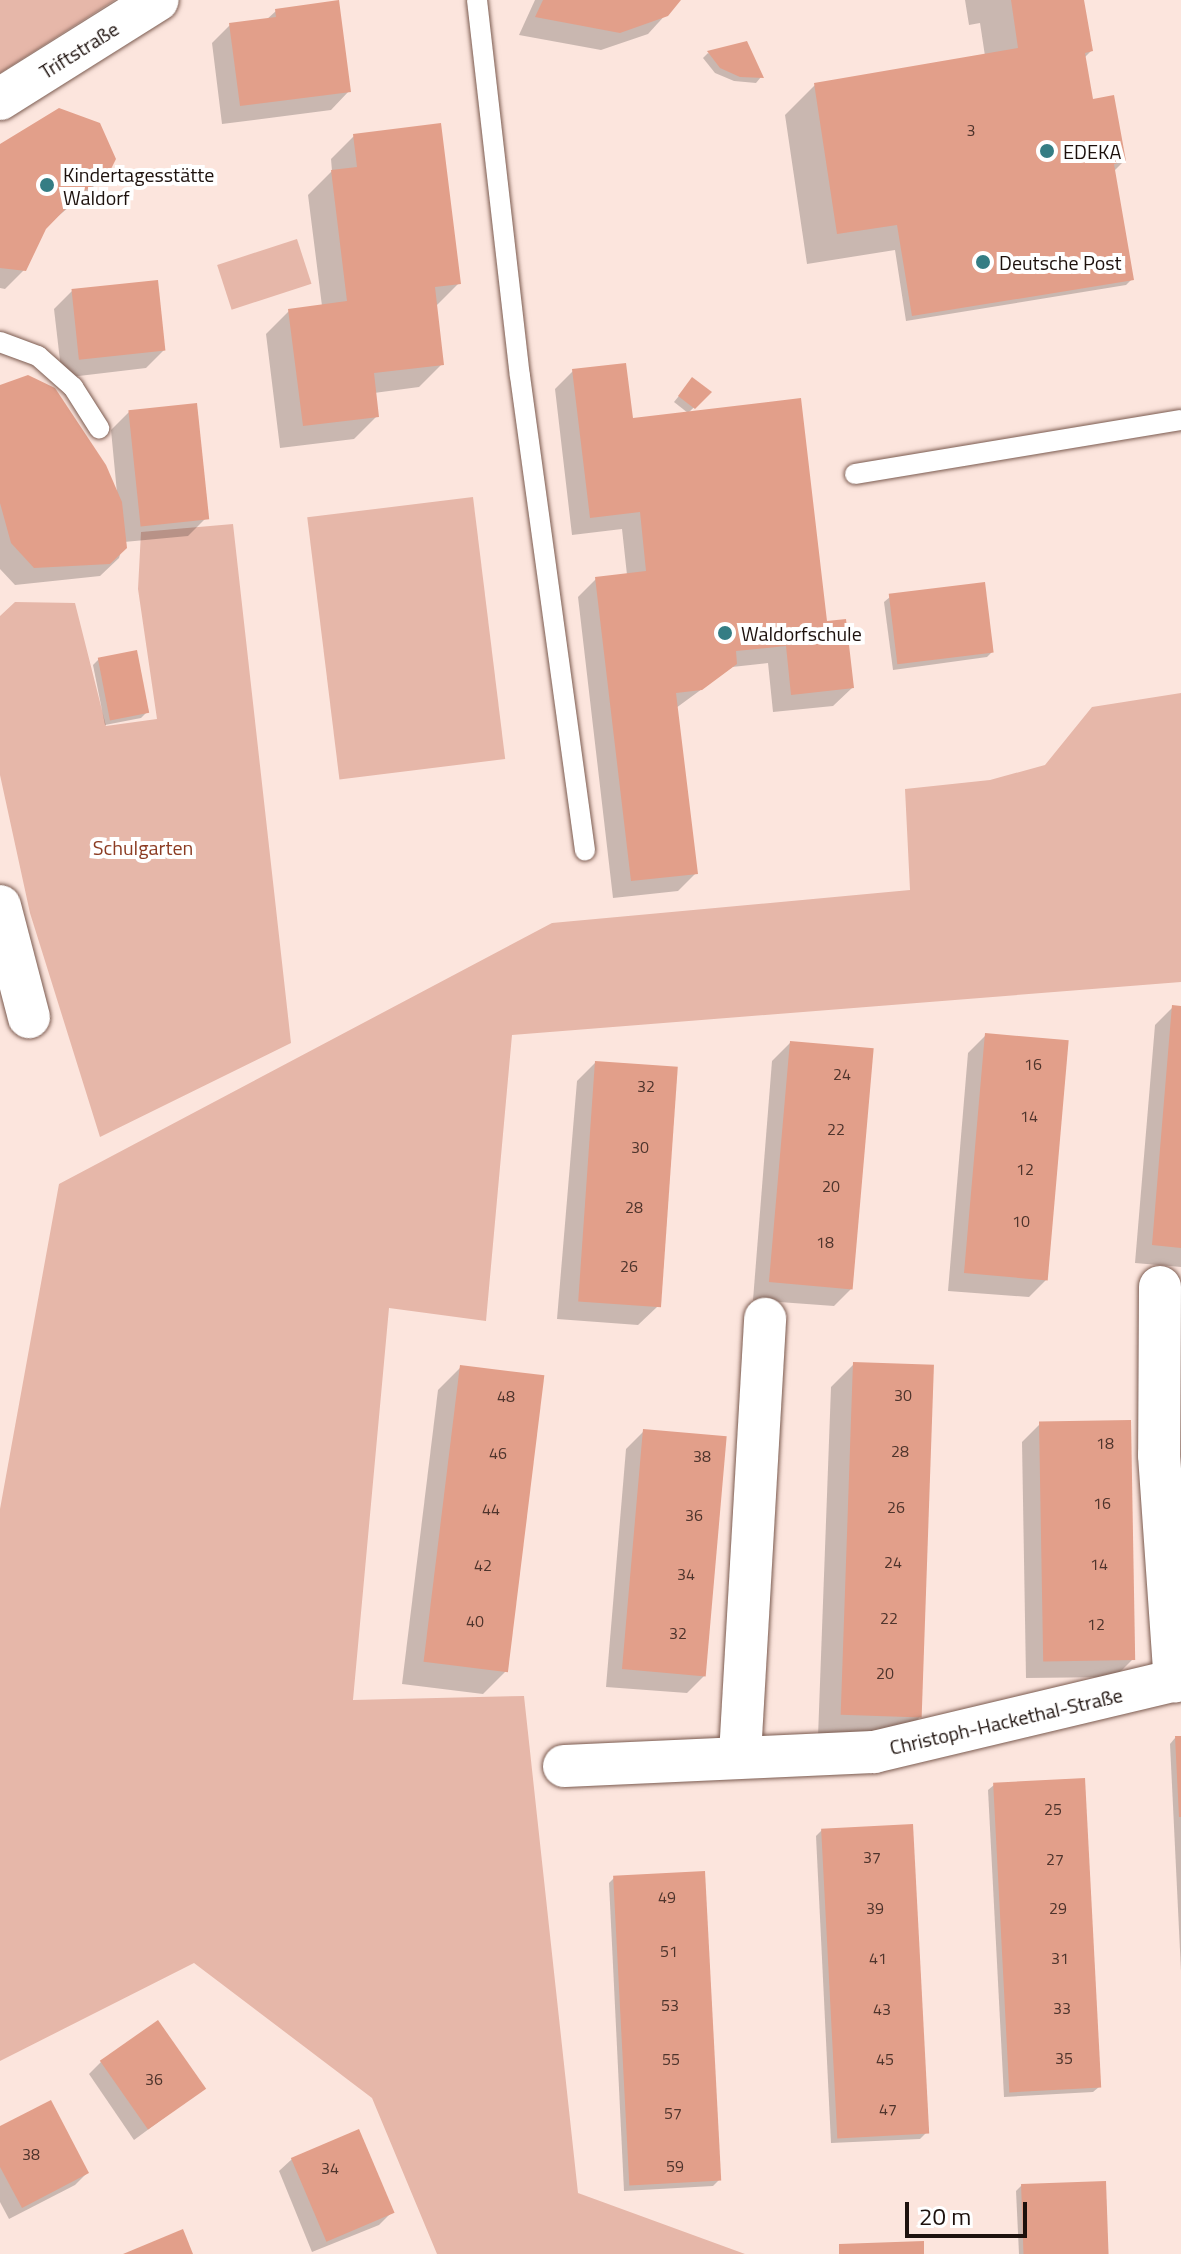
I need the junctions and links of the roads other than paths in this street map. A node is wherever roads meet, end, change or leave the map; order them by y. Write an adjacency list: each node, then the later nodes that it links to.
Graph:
1 (158, 0): 3 (street, Triftstraße)
2 (477, 0): 8 (lane)
3 (0, 99)
4 (0, 342): 6 (lane)
5 (1181, 420): 7 (lane)
6 (99, 428)
7 (855, 474)
8 (585, 851)
9 (0, 906): 10 (street)
10 (29, 1017)
11 (1160, 1287): 13 (street, Christoph-Hackethal-Straße)
12 (765, 1319): 14 (street)
13 (1178, 1680): 14 (street, Christoph-Hackethal-Straße)
14 (740, 1755): 15 (street, Christoph-Hackethal-Straße)
15 (564, 1766)

